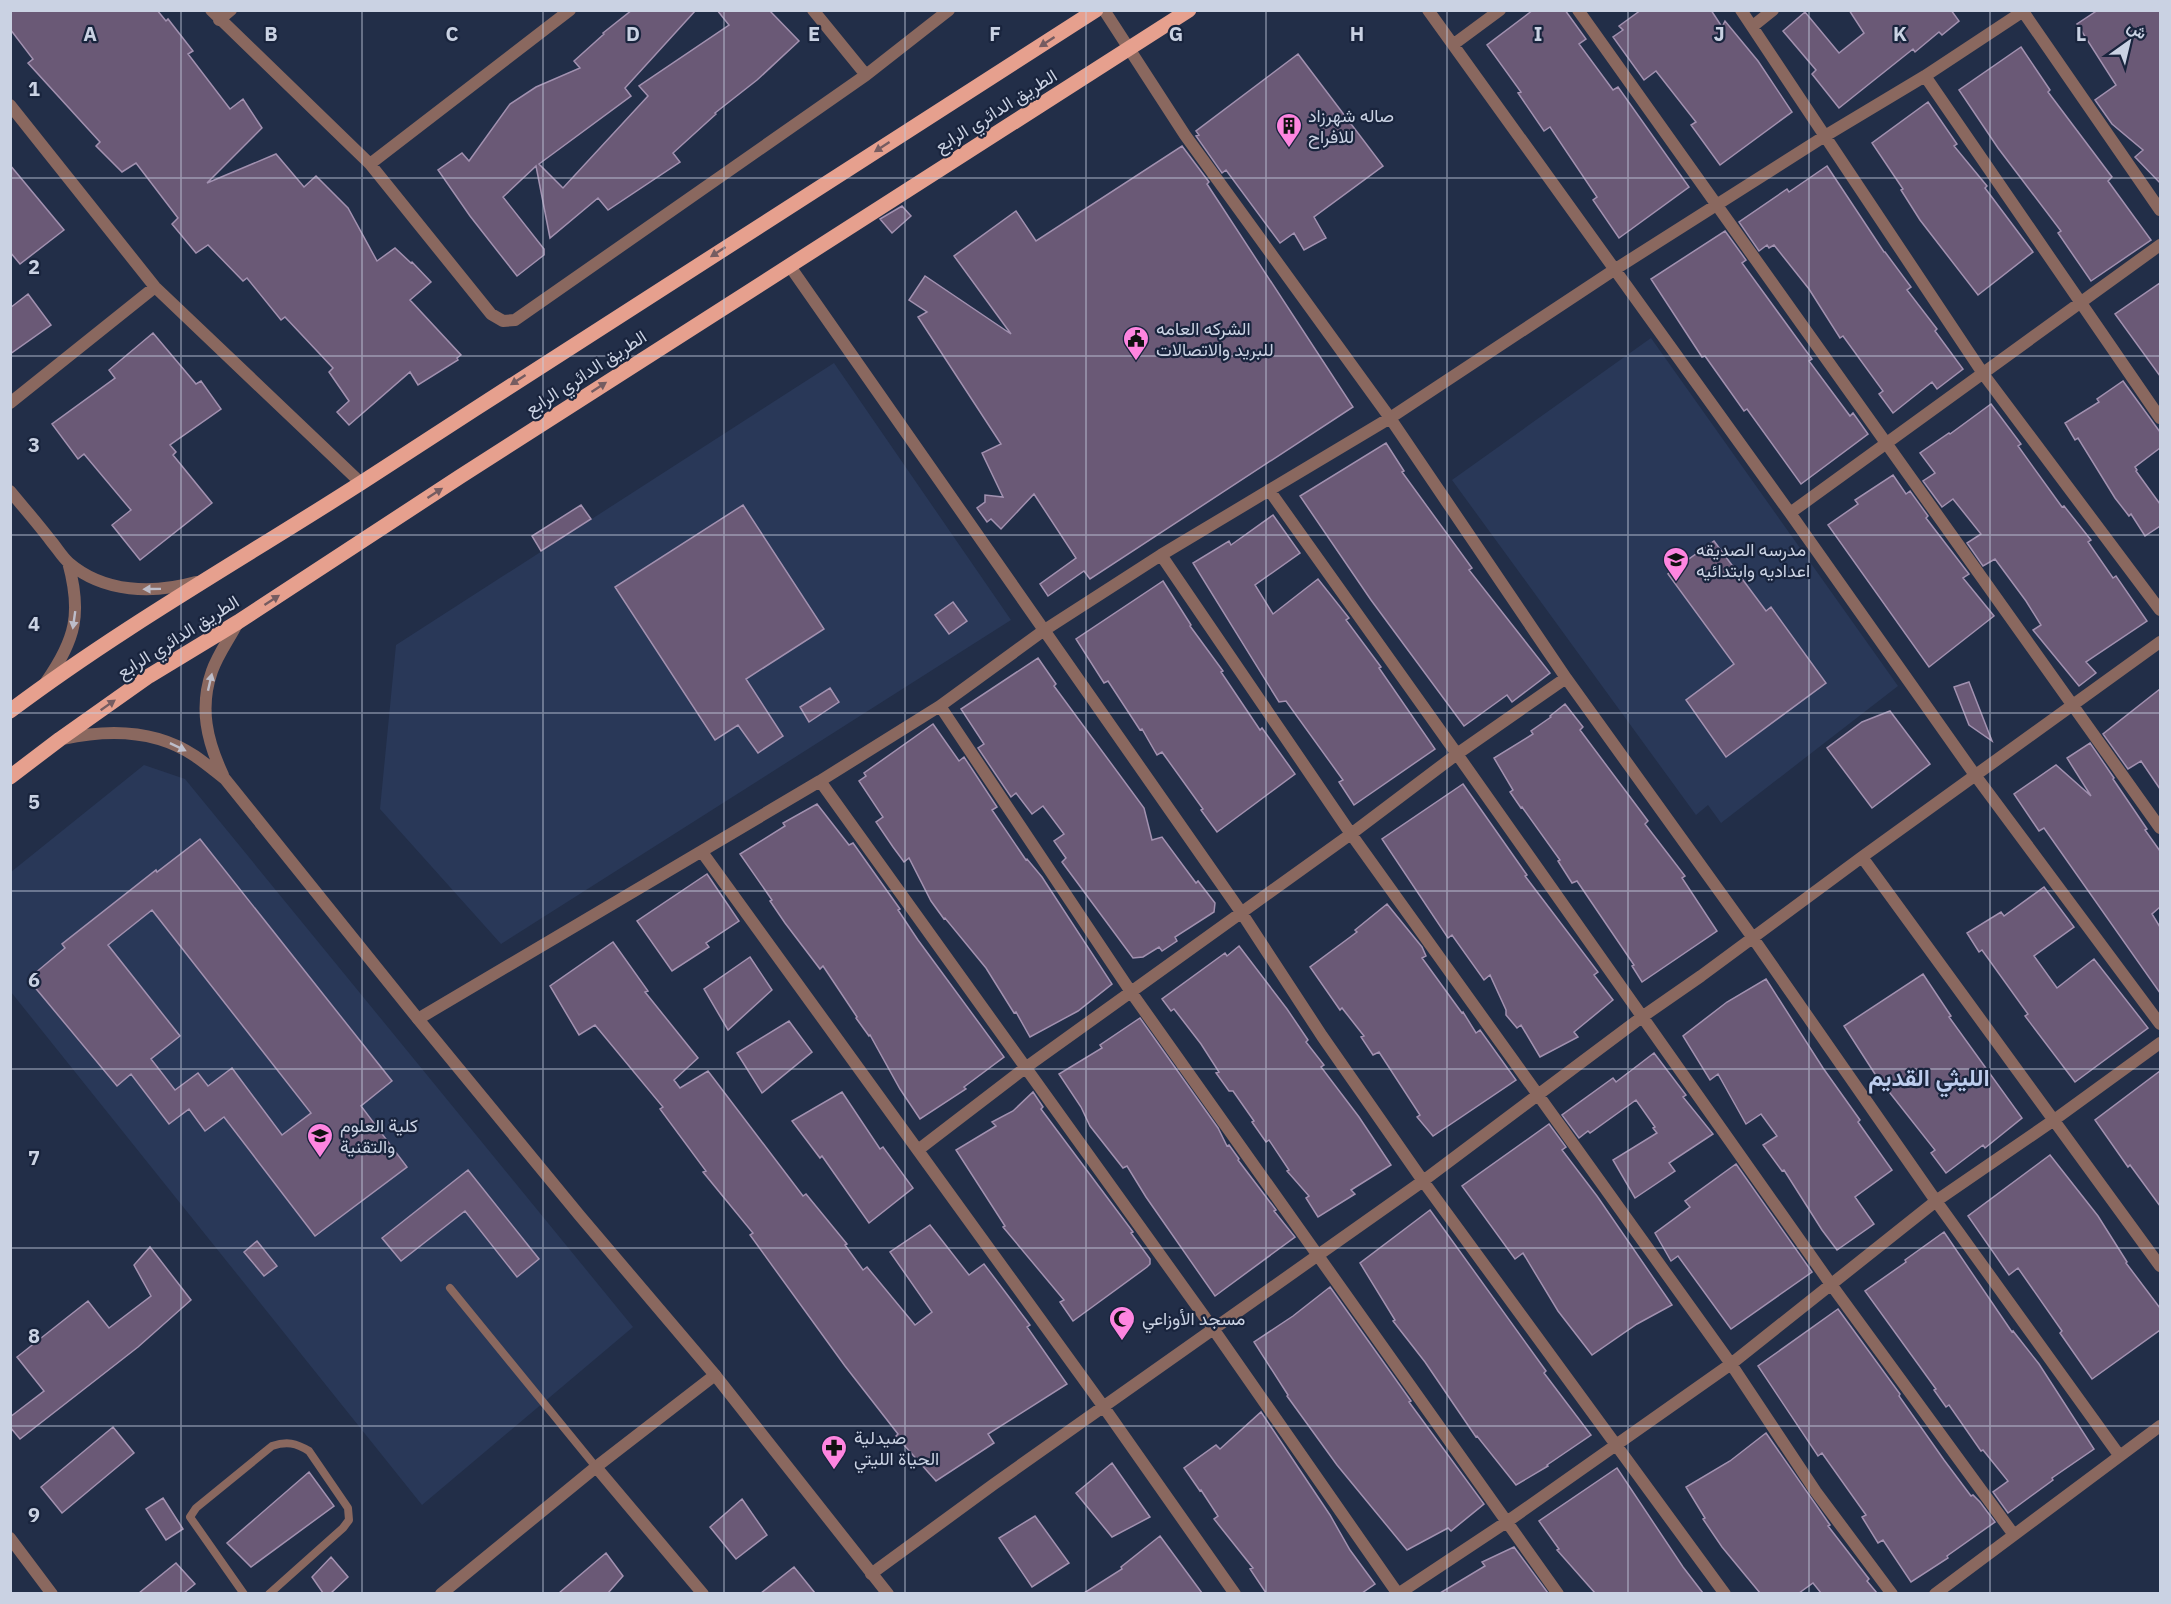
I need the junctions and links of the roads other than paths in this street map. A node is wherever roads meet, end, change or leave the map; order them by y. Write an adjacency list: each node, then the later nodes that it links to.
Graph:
1 (231, 10): 14 (street)
2 (570, 10): 22 (street)
3 (813, 10): 18 (street)
4 (949, 10): 18 (street)
5 (1096, 10): 35 (main road, الطريق الدائري الرابع, one-way to 35)
6 (1104, 10): 17 (street)
7 (1189, 10): 17 (main road, الطريق الدائري الرابع)
8 (1428, 10): 16 (street)
9 (1500, 10): 16 (street)
10 (1578, 10): 23 (street)
11 (1741, 10): 15 (street)
12 (1773, 10): 15 (street)
13 (2024, 11): 19 (street); 24 (street)
14 (215, 15): 22 (street)
15 (1753, 26): 21 (street)
16 (1454, 44): 27 (street)
17 (1129, 50): 26 (main road, الطريق الدائري الرابع); 32 (street)
18 (866, 75): 22 (street)
19 (1925, 76): 21 (street); 29 (street)
20 (10, 105): 28 (street)
21 (1825, 136): 23 (street); 30 (street)
22 (370, 164)
23 (1716, 207): 27 (street); 34 (street)
24 (2160, 210)
25 (2160, 245): 29 (street)
26 (789, 265): 43 (main road, الطريق الدائري الرابع, one-way to 26); 44 (street)
27 (1614, 270): 32 (street); 38 (street)
28 (155, 287): 31 (street); 35 (street)
29 (2080, 302): 30 (street); 33 (street)
30 (1984, 375): 34 (street); 42 (street)
31 (10, 404)
32 (1390, 418): 36 (street); 46 (street)
33 (2160, 418)
34 (1888, 444): 38 (street); 49 (street)
35 (361, 483): 41 (main road, الطريق الدائري الرابع)
36 (1269, 490): 39 (street); 52 (street)
37 (10, 491): 40 (street)
38 (1790, 513): 53 (street)
39 (1161, 555): 44 (street); 58 (street)
40 (68, 562): 41 (street, one-way to 40); 47 (street, one-way to 47)
41 (209, 579): 47 (main road, الطريق الدائري الرابع)
42 (2160, 610)
43 (238, 622): 51 (main road, الطريق الدائري الرابع, one-way to 43); 55 (street, one-way to 43)
44 (1043, 631): 48 (street); 61 (street)
45 (2160, 642): 49 (street)
46 (1566, 678): 52 (street); 62 (street)
47 (43, 686): 50 (main road, الطريق الدائري الرابع)
48 (940, 706): 56 (street); 63 (street)
49 (2072, 707): 53 (street); 57 (street)
50 (10, 711)
51 (60, 739): 54 (main road, الطريق الدائري الرابع); 55 (street, one-way to 55)
52 (1457, 754): 58 (street); 64 (street)
53 (1975, 775): 60 (street); 66 (street)
54 (10, 777)
55 (225, 779): 65 (street)
56 (820, 781): 59 (street); 68 (street)
57 (2160, 828)
58 (1351, 834): 61 (street); 69 (street)
59 (702, 852): 65 (street); 71 (street)
60 (1862, 857): 62 (street); 70 (street)
61 (1241, 912): 63 (street); 72 (street)
62 (1753, 938): 64 (street); 73 (street)
63 (1131, 992): 68 (street); 74 (street)
64 (1642, 1017): 69 (street); 76 (street)
65 (418, 1019): 80 (street)
66 (2160, 1024)
67 (2160, 1043): 70 (street)
68 (1025, 1068): 71 (street); 78 (street)
69 (1537, 1096): 72 (street); 79 (street)
70 (2054, 1120): 73 (street); 75 (street)
71 (918, 1150): 81 (street)
72 (1424, 1180): 74 (street); 83 (street)
73 (1936, 1201): 76 (street); 84 (street)
74 (1317, 1256): 78 (street); 86 (street)
75 (2160, 1266)
76 (1830, 1283): 79 (street); 87 (street)
77 (450, 1288): 85 (lane)
78 (1214, 1330): 81 (street); 97 (street)
79 (1731, 1364): 83 (street); 100 (street)
80 (715, 1375): 85 (street); 89 (street)
81 (1103, 1406): 89 (street); 96 (street)
82 (2160, 1426): 84 (street)
83 (1615, 1444): 86 (street); 99 (street)
84 (2119, 1455): 87 (street)
85 (596, 1467): 93 (street); 94 (street)
86 (1508, 1521): 97 (street); 98 (street)
87 (2014, 1535): 101 (street)
88 (10, 1538): 90 (street)
89 (871, 1574): 95 (street)
90 (51, 1593)
91 (244, 1593): 92 (lane)
92 (269, 1593)
93 (441, 1593)
94 (703, 1593)
95 (888, 1593)
96 (1235, 1593)
97 (1398, 1593)
98 (1558, 1593)
99 (1725, 1593)
100 (1892, 1593)
101 (1935, 1593)

